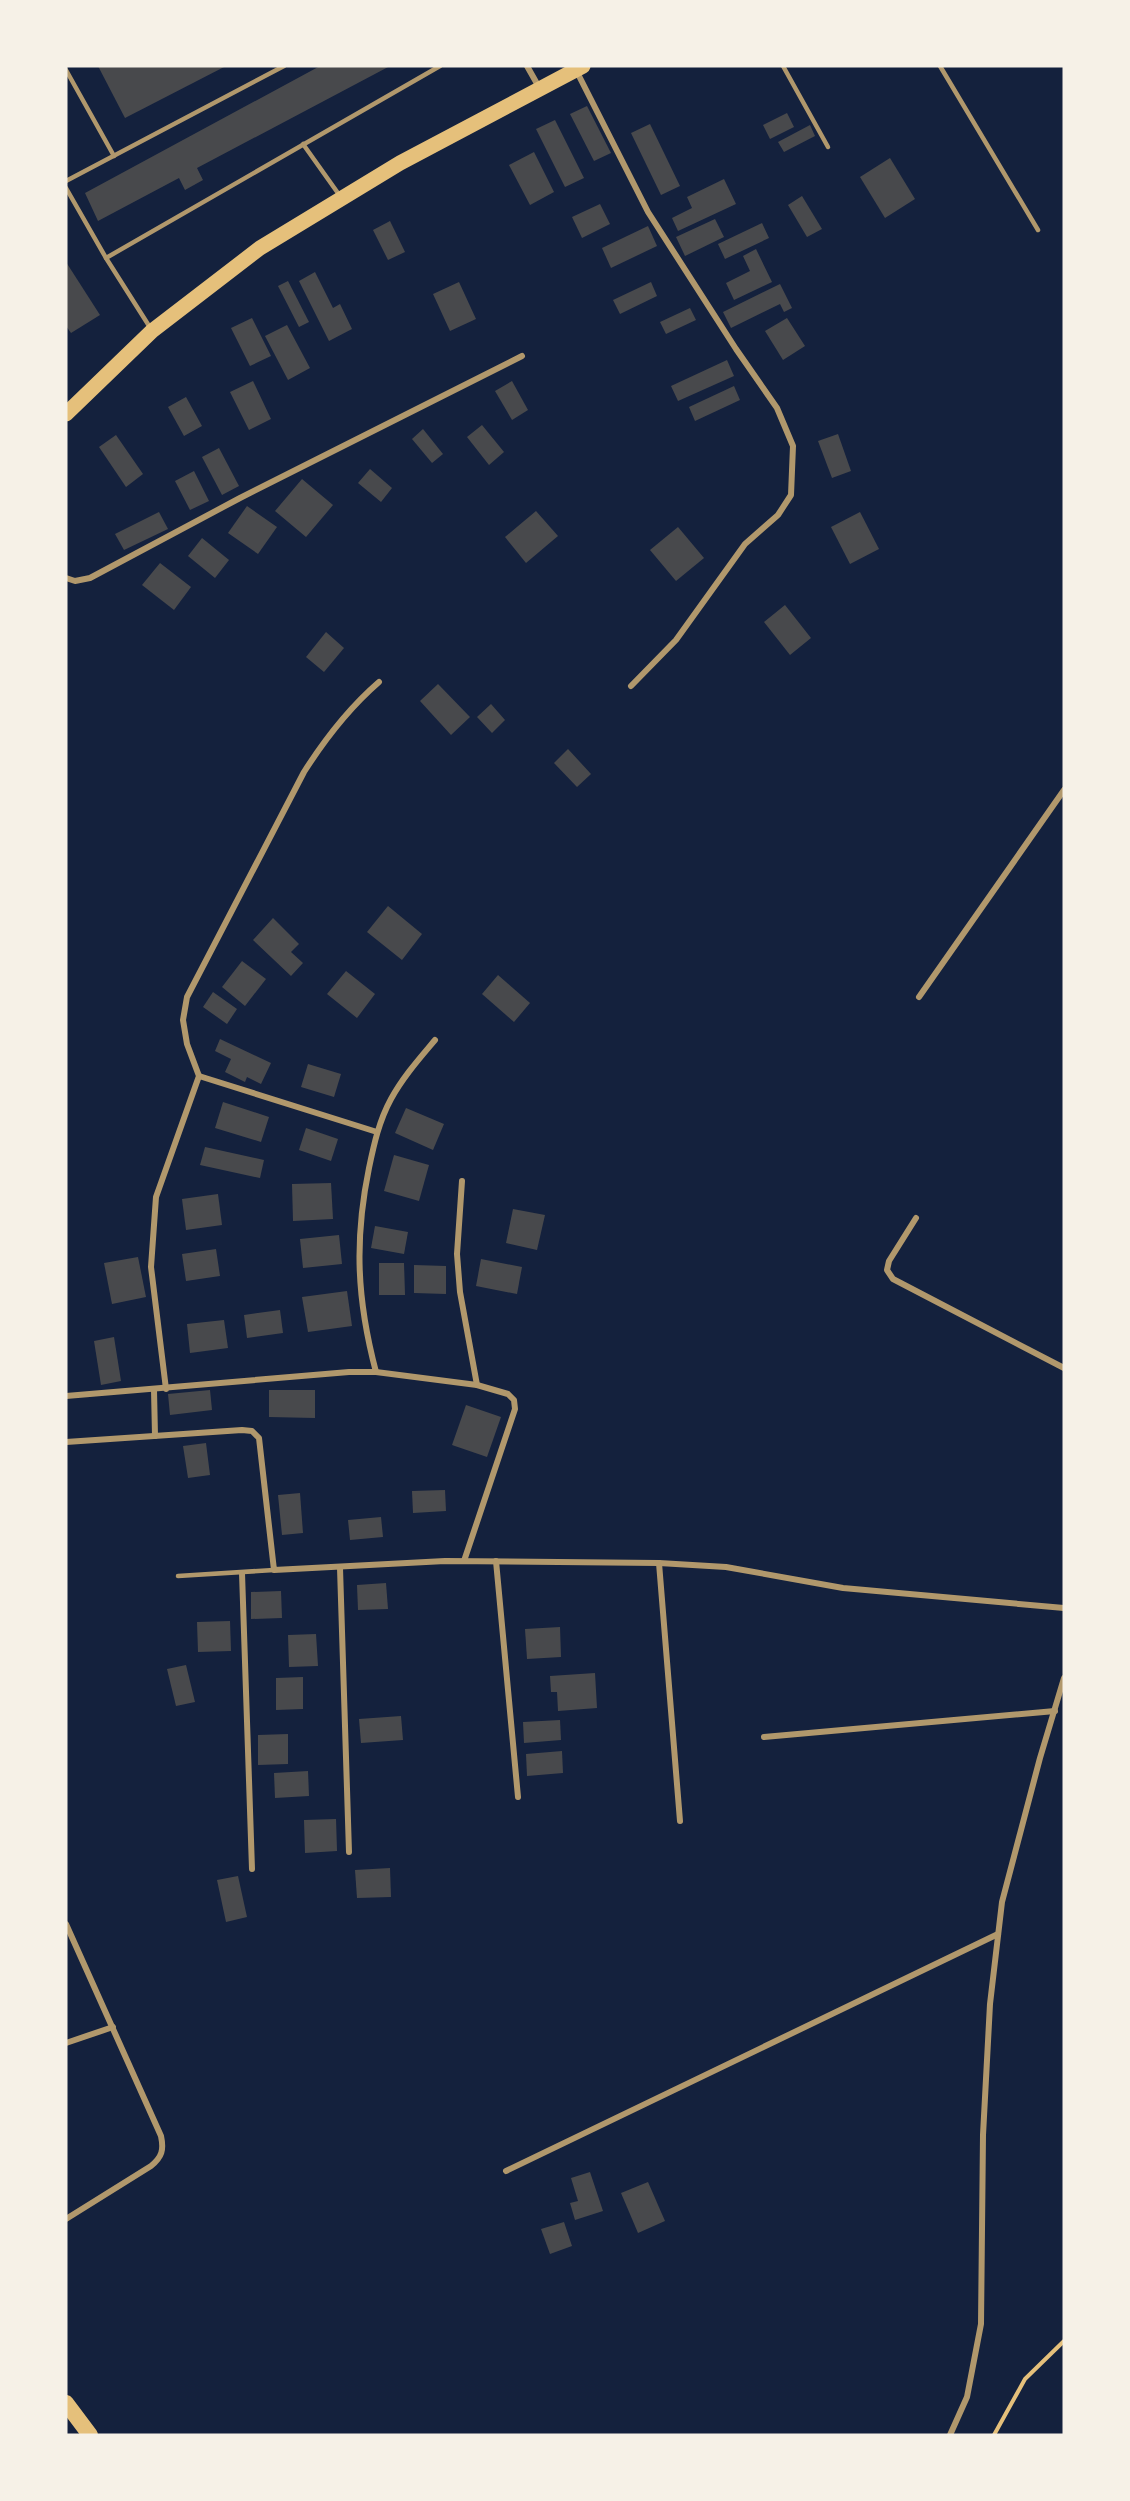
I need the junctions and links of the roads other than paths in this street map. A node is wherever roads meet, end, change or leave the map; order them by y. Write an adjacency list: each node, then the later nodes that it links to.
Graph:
1 (284, 66): 11 (lane)
2 (440, 66): 9 (lane)
3 (527, 66): 8 (street)
4 (783, 66): 10 (lane)
5 (940, 66): 15 (lane)
6 (579, 68): 8 (main road); 22 (street)
7 (66, 70): 11 (lane)
8 (540, 89): 14 (main road)
9 (303, 144): 14 (lane); 16 (lane)
10 (828, 147)
11 (114, 156): 12 (lane)
12 (66, 181)
13 (66, 188): 16 (lane)
14 (341, 198): 17 (main road)
15 (1038, 230)
16 (106, 258): 17 (lane)
17 (152, 331): 19 (main road)
18 (522, 356): 20 (street)
19 (66, 414)
20 (66, 579)
21 (379, 682): 26 (street)
22 (631, 686)
23 (1064, 790): 24 (street)
24 (919, 997)
25 (435, 1040): 27 (street)
26 (199, 1076): 27 (street); 33 (street)
27 (377, 1132): 31 (street)
28 (462, 1181): 32 (street)
29 (916, 1218): 30 (street)
30 (1064, 1368)
31 (376, 1372): 32 (street); 33 (street)
32 (477, 1385): 38 (street)
33 (166, 1389): 34 (street)
34 (154, 1390): 35 (street); 36 (street)
35 (66, 1396)
36 (155, 1436): 37 (street); 42 (street)
37 (66, 1442)
38 (464, 1561): 39 (street); 41 (street)
39 (496, 1561): 40 (street); 49 (street)
40 (659, 1563): 45 (street); 50 (street)
41 (340, 1568): 42 (street); 51 (street)
42 (273, 1570): 43 (lane)
43 (242, 1573): 44 (lane); 52 (street)
44 (178, 1576)
45 (1064, 1608)
46 (1064, 1678): 47 (street)
47 (1055, 1711): 48 (street); 54 (street)
48 (764, 1737)
49 (518, 1797)
50 (680, 1821)
51 (349, 1852)
52 (252, 1869)
53 (66, 1924): 55 (street)
54 (998, 1934): 57 (street); 61 (street)
55 (113, 2027): 56 (street); 58 (street)
56 (66, 2043)
57 (506, 2171)
58 (66, 2219)
59 (66, 2403): 60 (highway)
60 (90, 2435)
61 (950, 2435)

